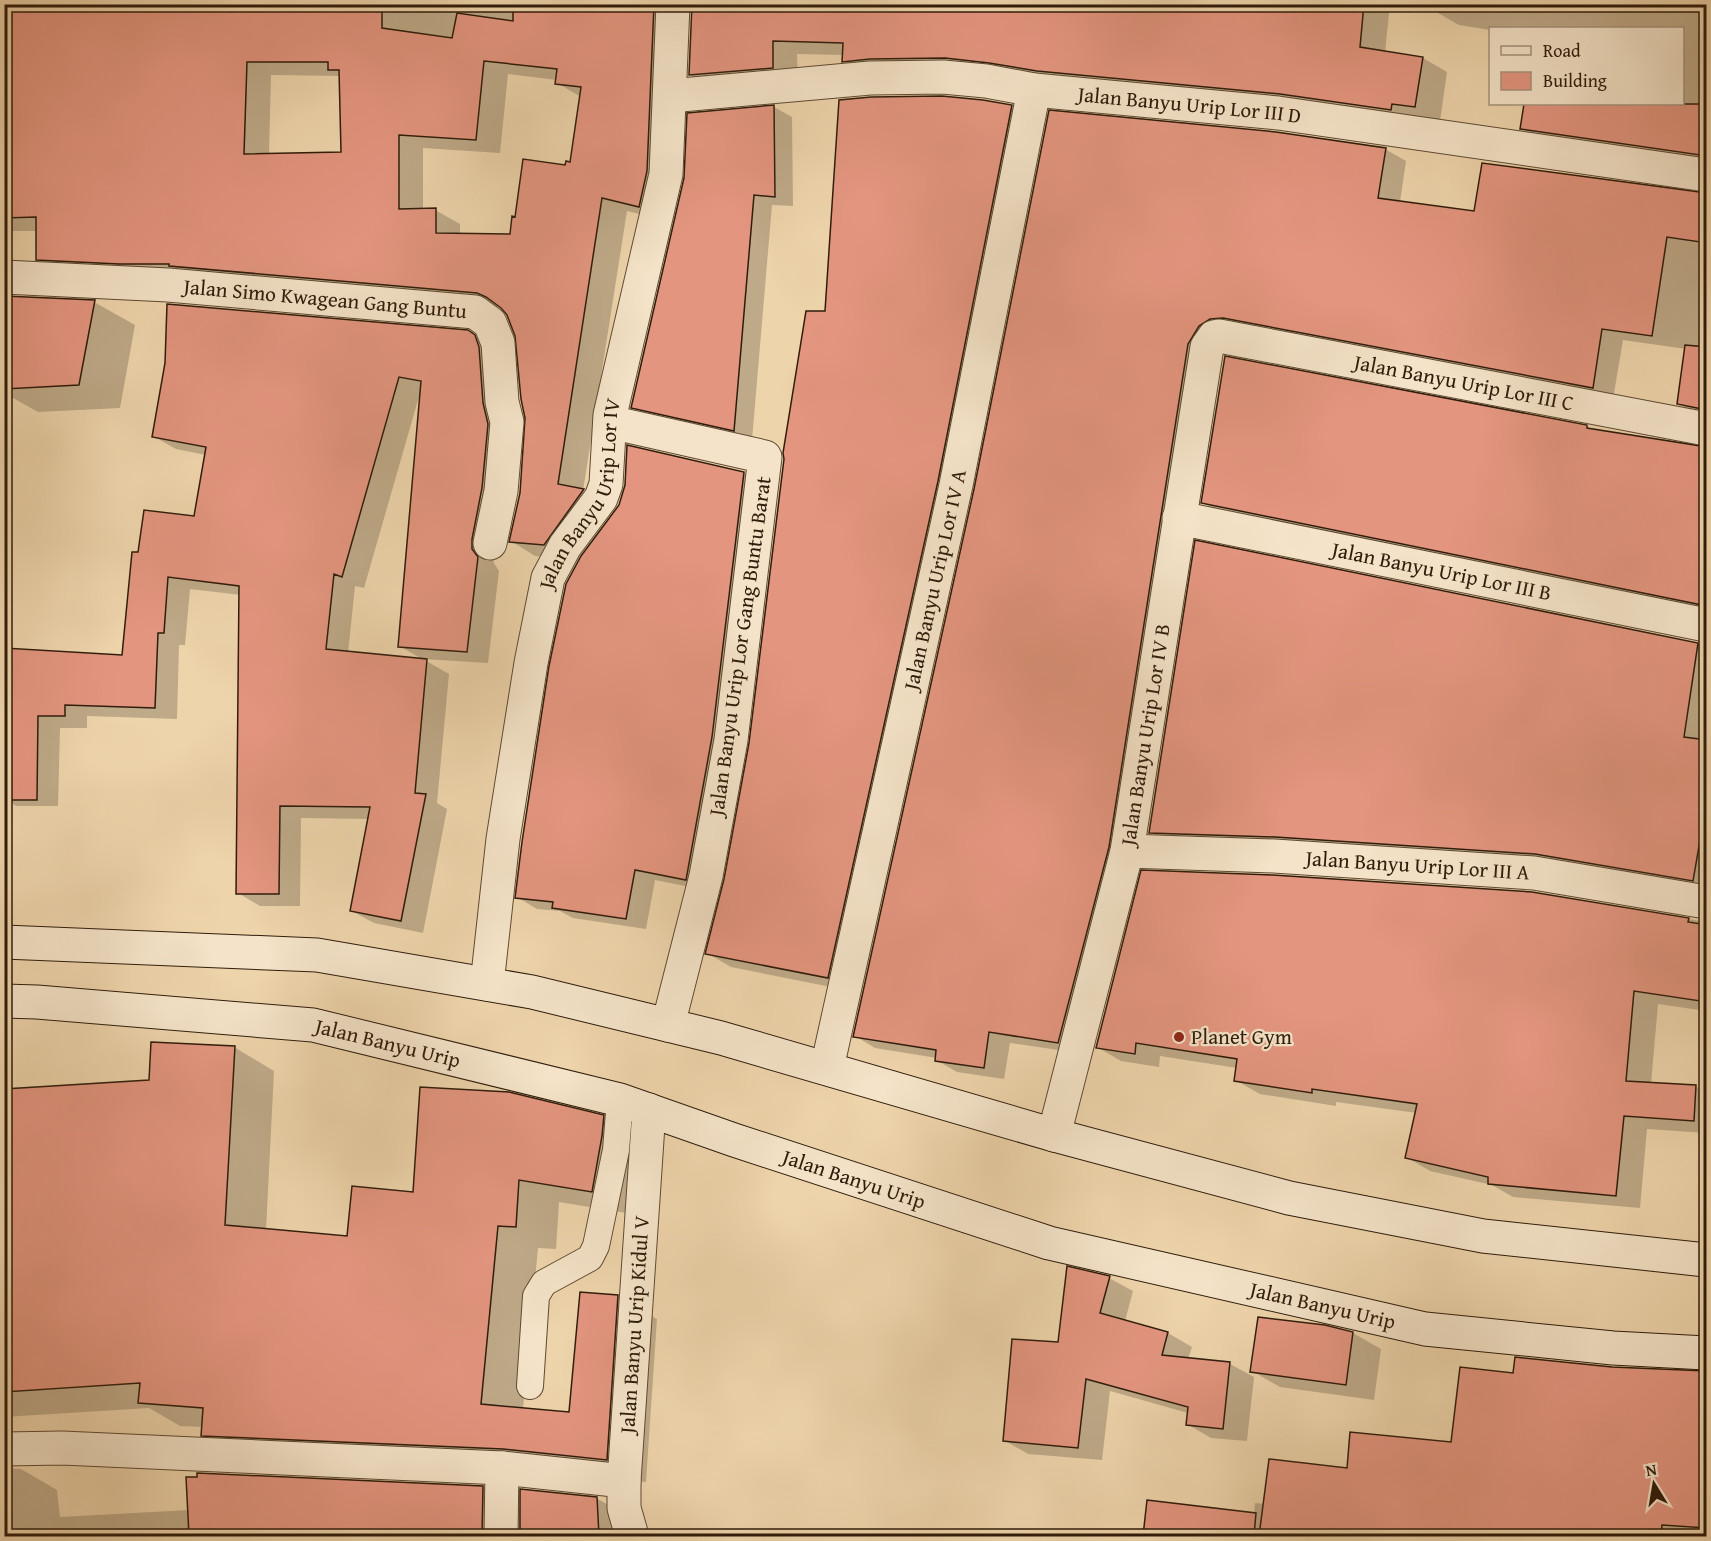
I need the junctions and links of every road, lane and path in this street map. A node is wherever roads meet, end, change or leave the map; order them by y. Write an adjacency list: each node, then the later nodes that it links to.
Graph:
1 (673, 4): 3 (street, Jalan Banyu Urip Lor IV)
2 (1034, 90): 3 (street, Jalan Banyu Urip Lor III D); 4 (street, Jalan Banyu Urip Lor III D); 18 (street, Jalan Banyu Urip Lor IV A)
3 (670, 96): 7 (street, Jalan Banyu Urip Lor IV)
4 (1707, 175)
5 (4, 277): 10 (street, Jalan Simo Kwagean Gang Buntu)
6 (1219, 336): 8 (street, Jalan Banyu Urip Lor III C); 9 (street, Jalan Banyu Urip Lor IV B)
7 (610, 422): 15 (street, Jalan Banyu Urip Lor IV); 17 (street, Jalan Banyu Urip Lor Gang Buntu Barat)
8 (1707, 429)
9 (1179, 518): 11 (street, Jalan Banyu Urip Lor III B); 12 (street, Jalan Banyu Urip Lor IV B)
10 (490, 543)
11 (1707, 625)
12 (1127, 850): 13 (street, Jalan Banyu Urip Lor III A); 20 (street, Jalan Banyu Urip Lor IV B)
13 (1707, 902)
14 (4, 942): 15 (street)
15 (487, 984): 17 (street)
16 (4, 1001): 19 (street, Jalan Banyu Urip)
17 (668, 1025): 18 (street)
18 (827, 1068): 20 (street)
19 (634, 1105): 22 (street, Jalan Banyu Urip); 23 (lane); 26 (street, Jalan Banyu Urip Kidul V)
20 (1054, 1135): 21 (street)
21 (1707, 1260)
22 (1707, 1353)
23 (530, 1386)
24 (4, 1449): 25 (street)
25 (502, 1468): 26 (street); 27 (street)
26 (624, 1481): 28 (street, Jalan Banyu Urip Kidul V)
27 (501, 1536)
28 (632, 1536)

